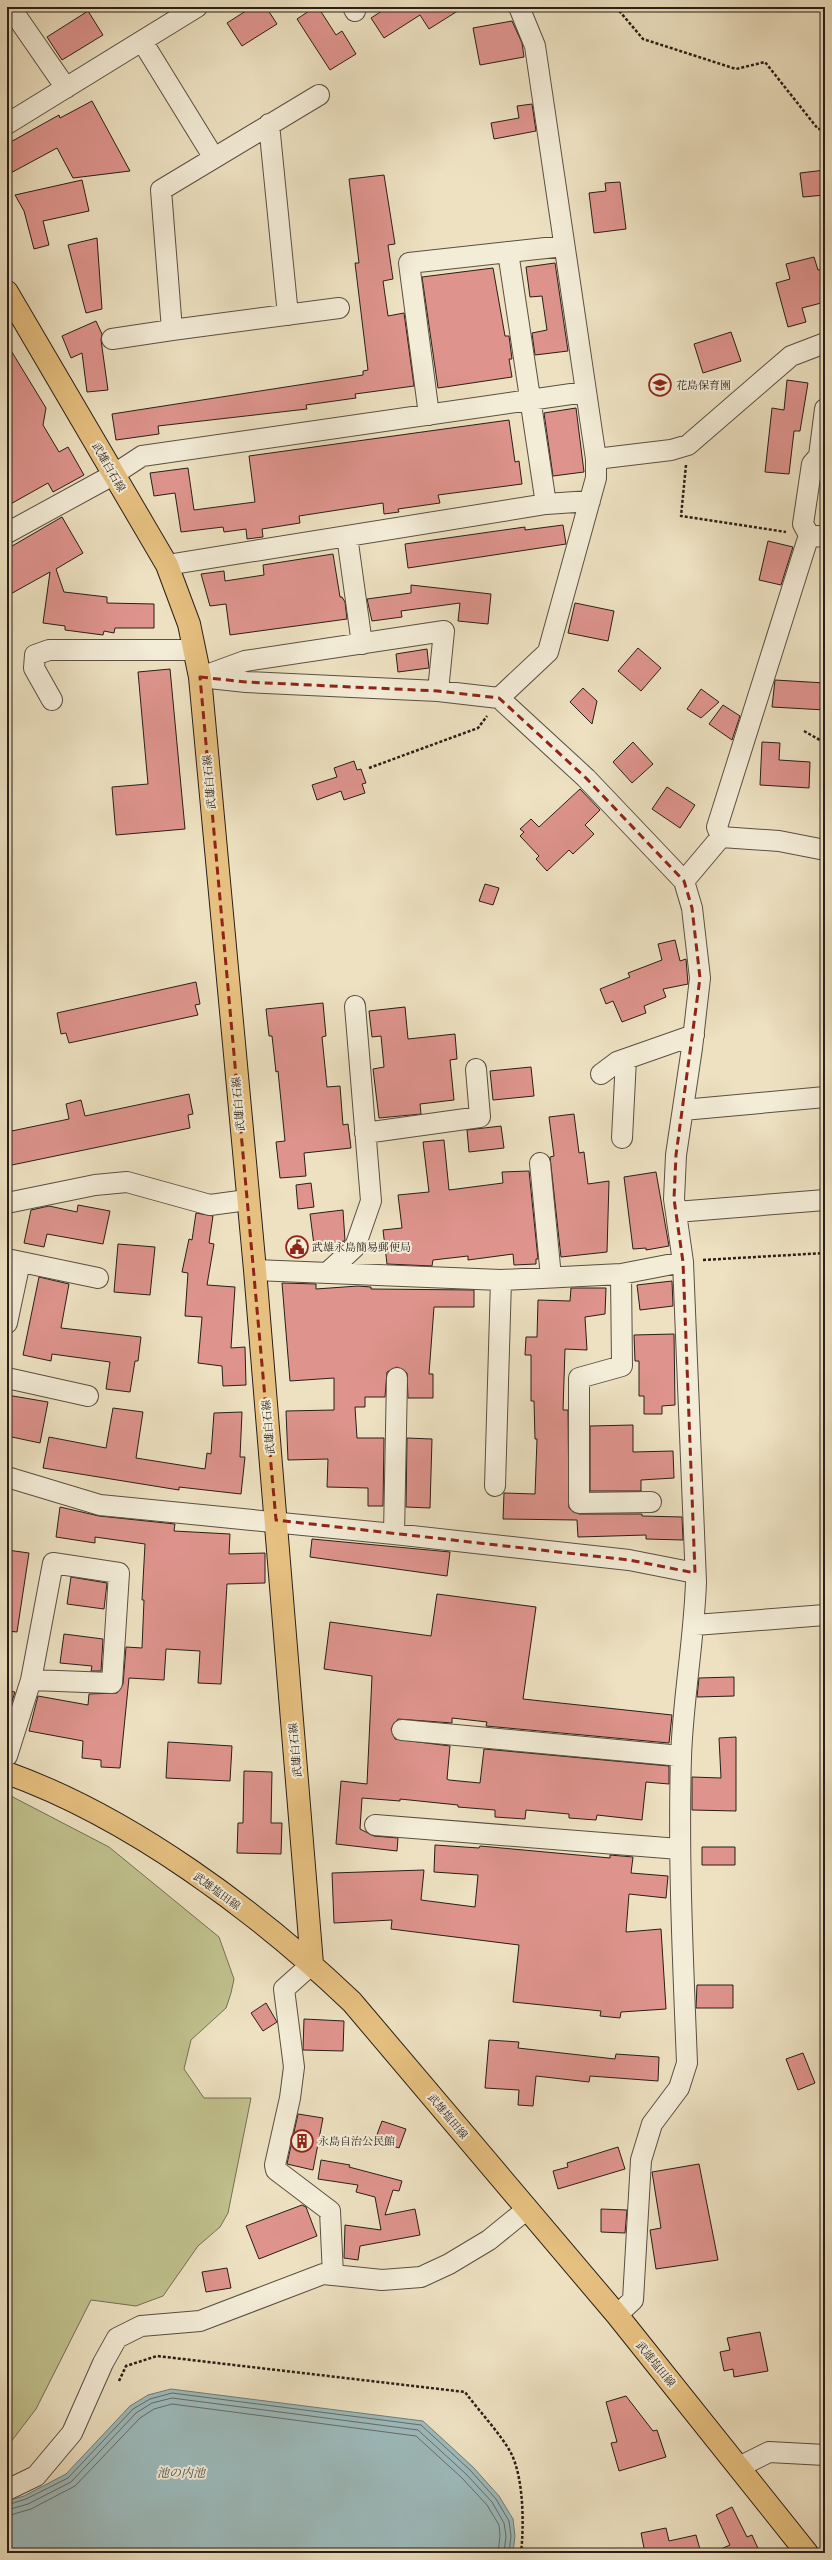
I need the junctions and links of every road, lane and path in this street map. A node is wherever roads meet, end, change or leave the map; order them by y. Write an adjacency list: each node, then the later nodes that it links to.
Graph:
1 (10, 7): 6 (street)
2 (197, 7): 5 (street)
3 (519, 7): 12 (street)
4 (616, 7): 10 (path)
5 (142, 41): 6 (street); 11 (street)
6 (66, 88): 8 (street)
7 (319, 95): 9 (street)
8 (7, 124)
9 (269, 124): 11 (street); 16 (street)
10 (825, 129)
11 (214, 158): 17 (street)
12 (564, 246): 13 (street); 20 (street)
13 (508, 252): 21 (street); 23 (street)
14 (7, 292): 26 (main road, 武雄白石線)
15 (339, 308): 16 (street)
16 (288, 315): 17 (street)
17 (172, 330): 18 (street)
18 (112, 338)
19 (825, 343): 24 (street)
20 (585, 392): 21 (street); 25 (street)
21 (531, 400): 23 (street); 28 (street)
22 (825, 409): 31 (street)
23 (429, 415): 26 (street)
24 (688, 445): 25 (street); 31 (path)
25 (596, 459): 27 (street)
26 (113, 475): 29 (street); 32 (main road, 武雄白石線)
27 (590, 500): 28 (street); 37 (street)
28 (546, 504): 30 (street)
29 (7, 533)
30 (347, 536): 32 (street); 33 (street)
31 (817, 536): 42 (street)
32 (167, 565): 34 (main road, 武雄白石線)
33 (362, 644): 35 (street); 36 (street)
34 (194, 650): 35 (main road, 武雄白石線); 38 (street)
35 (200, 677): 36 (street); 55 (main road, 武雄白石線)
36 (438, 691): 37 (street)
37 (499, 698): 41 (path); 44 (street)
38 (52, 700)
39 (804, 731): 40 (path)
40 (825, 743)
41 (369, 768)
42 (721, 837): 43 (street); 44 (street)
43 (825, 850)
44 (684, 881): 46 (street)
45 (355, 1006): 52 (street)
46 (694, 1035): 47 (street); 51 (street)
47 (626, 1059): 49 (street); 53 (street)
48 (476, 1069): 52 (street)
49 (601, 1074)
50 (825, 1097): 51 (street)
51 (683, 1110): 58 (street)
52 (365, 1133): 63 (street)
53 (622, 1138)
54 (540, 1163): 66 (street)
55 (247, 1200): 57 (street); 62 (main road, 武雄白石線)
56 (825, 1200): 58 (street)
57 (7, 1203)
58 (676, 1212): 61 (street)
59 (825, 1253): 61 (path)
60 (14, 1260): 65 (street); 68 (street)
61 (683, 1262): 64 (street); 77 (street)
62 (255, 1270): 63 (street); 75 (main road, 武雄白石線)
63 (327, 1273): 67 (street)
64 (621, 1274): 66 (street); 74 (street)
65 (98, 1278)
66 (551, 1278): 67 (street)
67 (501, 1280): 73 (street)
68 (7, 1323)
69 (7, 1378): 71 (street)
70 (397, 1378): 76 (street)
71 (88, 1396)
72 (7, 1477): 75 (street)
73 (495, 1486)
74 (651, 1502)
75 (276, 1520): 76 (street); 87 (main road, 武雄白石線)
76 (394, 1534): 77 (street)
77 (696, 1573): 79 (street)
78 (825, 1615): 79 (street)
79 (695, 1625): 83 (street)
80 (31, 1680): 80 (street); 82 (street)
81 (402, 1730): 83 (street)
82 (7, 1756)
83 (681, 1756): 86 (street)
84 (7, 1773): 87 (main road, 武雄塩田線)
85 (375, 1825): 86 (street)
86 (680, 1849): 90 (street)
87 (312, 1964): 88 (main road, 武雄塩田線); 89 (street)
88 (526, 2210): 89 (street); 90 (main road, 武雄塩田線)
89 (333, 2275): 94 (street)
90 (617, 2315): 93 (main road, 武雄塩田線)
91 (116, 2387): 95 (path)
92 (825, 2455): 93 (street)
93 (739, 2467): 96 (main road, 武雄塩田線)
94 (7, 2490)
95 (521, 2553)
96 (807, 2553)

